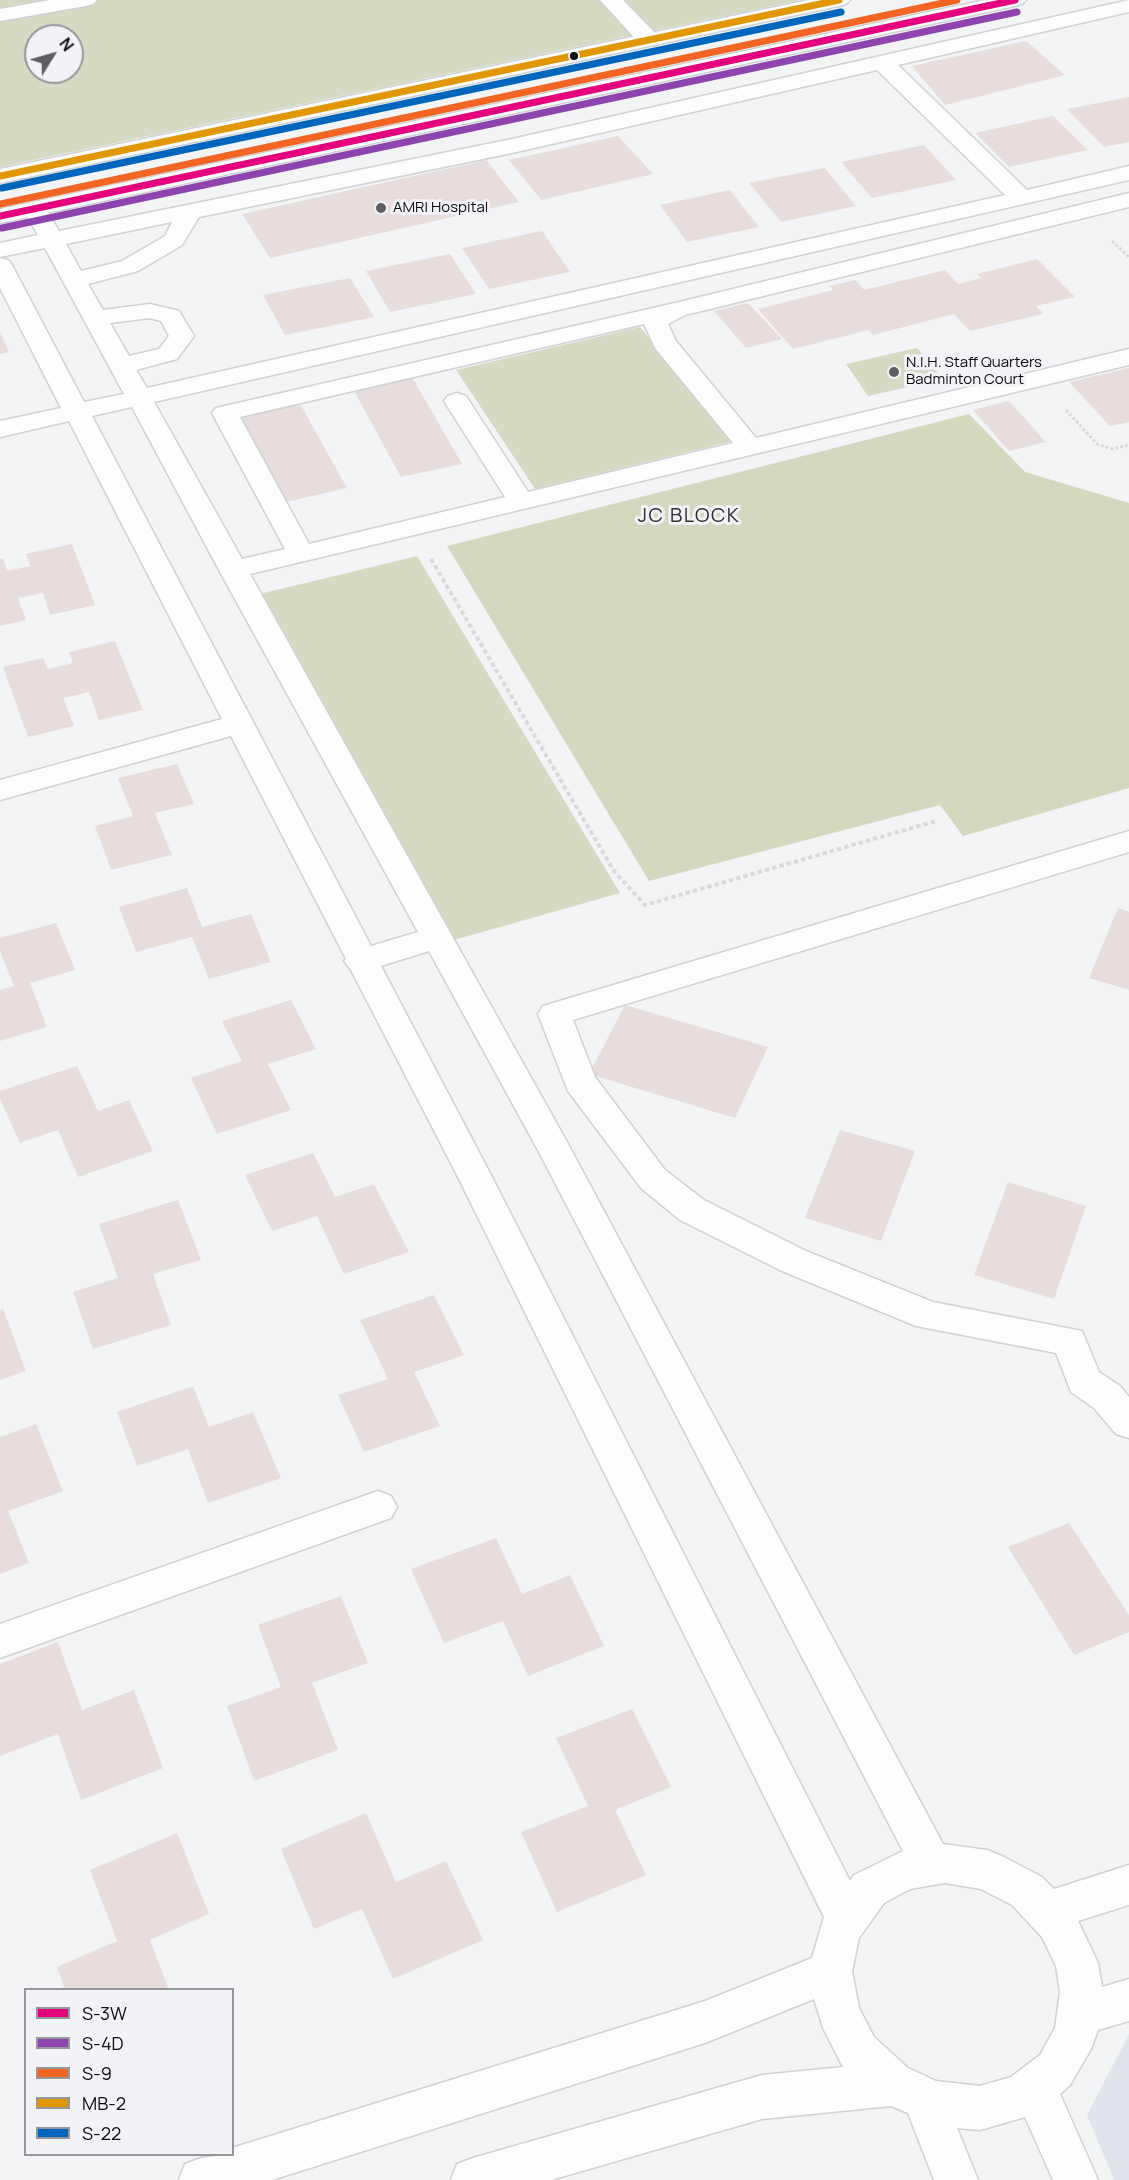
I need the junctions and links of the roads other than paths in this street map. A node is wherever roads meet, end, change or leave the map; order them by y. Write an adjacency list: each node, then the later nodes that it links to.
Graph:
1 (86, 0): 6 (street)
2 (611, 0): 7 (street)
3 (839, 0): 7 (street)
4 (1015, 0): 9 (street)
5 (1129, 6): 8 (street)
6 (0, 15)
7 (649, 40): 11 (street)
8 (882, 62): 10 (street); 15 (street)
9 (675, 72): 10 (street); 12 (street)
10 (700, 103): 18 (street)
11 (238, 126): 12 (street); 14 (street)
12 (259, 161): 17 (street)
13 (1129, 173): 15 (street)
14 (0, 176)
15 (1022, 198): 28 (street)
16 (1129, 200): 24 (street)
17 (35, 209): 19 (street); 20 (street)
18 (190, 211): 20 (street); 23 (street)
19 (0, 216)
20 (52, 240): 21 (street); 23 (street)
21 (0, 250)
22 (0, 265): 30 (street)
23 (74, 280): 25 (street)
24 (676, 310): 32 (street); 34 (street)
25 (95, 318): 27 (street); 27 (street)
26 (1129, 357): 32 (street)
27 (121, 366): 28 (street)
28 (138, 397): 30 (street); 35 (street)
29 (457, 400): 33 (street)
30 (75, 411): 31 (street); 36 (street)
31 (0, 429)
32 (751, 448): 33 (street)
33 (521, 502): 34 (street)
34 (301, 554): 35 (street)
35 (233, 570): 39 (street)
36 (238, 724): 37 (street); 40 (street)
37 (0, 790)
38 (1129, 841): 41 (street)
39 (435, 938): 40 (street); 44 (street)
40 (360, 960): 47 (street)
41 (1129, 1424)
42 (378, 1507): 43 (street)
43 (0, 1641)
44 (932, 1865): 46 (street); 47 (street)
45 (1129, 1885): 46 (street)
46 (1046, 1912): 50 (street)
47 (847, 1920): 48 (street)
48 (831, 1971): 52 (street); 53 (street)
49 (1129, 2000): 50 (street)
50 (1078, 2015): 51 (street)
51 (1034, 2086): 52 (street); 56 (street)
52 (908, 2091): 54 (street); 55 (street)
53 (201, 2180)
54 (473, 2180)
55 (956, 2180)
56 (1076, 2180)

